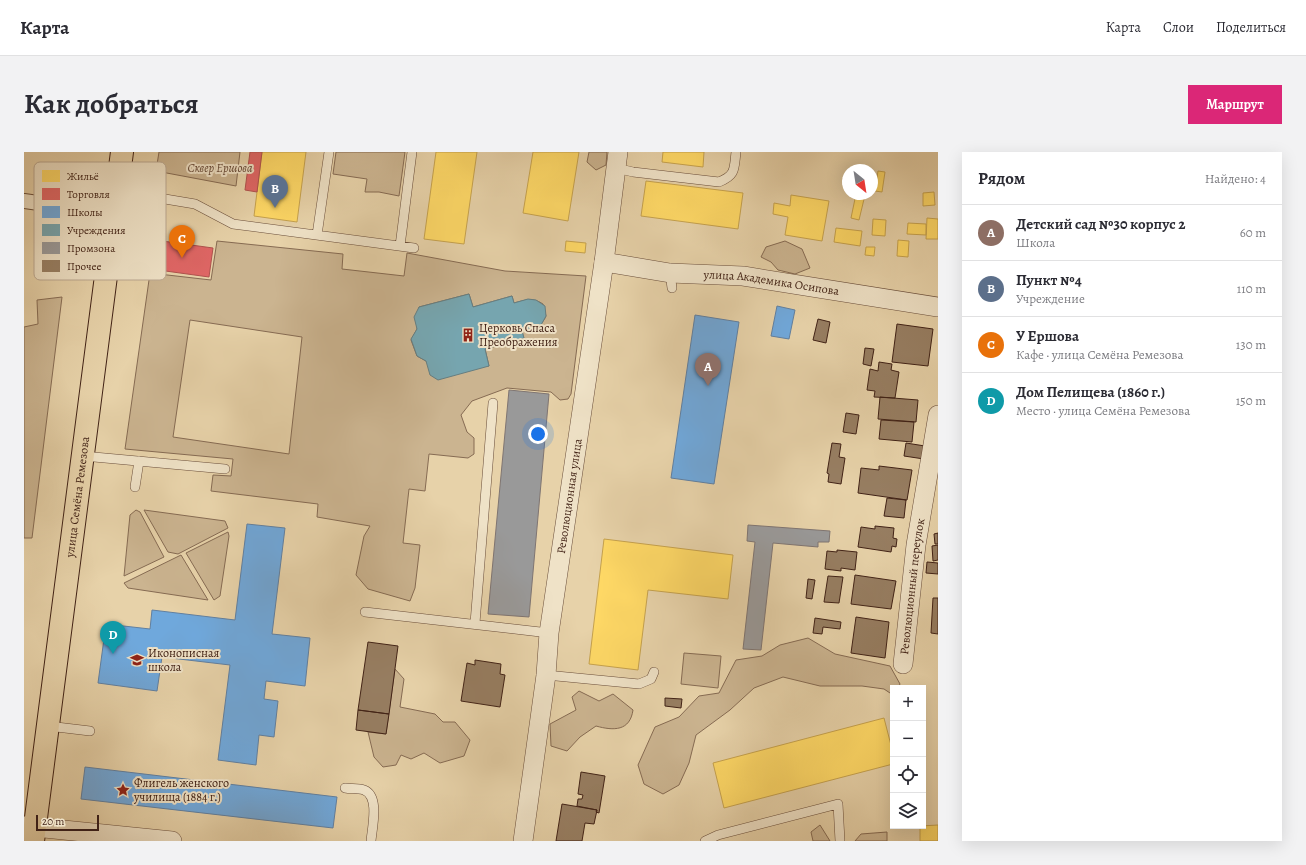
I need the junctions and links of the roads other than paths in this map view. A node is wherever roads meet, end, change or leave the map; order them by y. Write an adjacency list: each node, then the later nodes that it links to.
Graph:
1 (122, 152): 6 (main road, улица Семёна Ремезова)
2 (329, 152): 10 (lane)
3 (412, 152): 11 (lane)
4 (736, 152): 5 (lane)
5 (617, 160): 13 (street, Революционная улица)
6 (121, 162)
7 (166, 199): 10 (lane)
8 (24, 201): 9 (street)
9 (34, 202)
10 (317, 235): 11 (lane)
11 (400, 246): 12 (lane)
12 (414, 248)
13 (604, 262): 15 (street, улица Академика Осипова); 24 (street, Революционная улица)
14 (106, 280): 18 (main road, улица Семёна Ремезова)
15 (938, 307)
16 (493, 403): 23 (lane)
17 (938, 415): 25 (street, Революционный переулок)
18 (83, 456): 19 (lane); 28 (main road, улица Семёна Ремезова)
19 (139, 461): 20 (lane); 21 (lane)
20 (225, 469)
21 (136, 487)
22 (365, 612): 23 (lane)
23 (475, 623): 24 (lane)
24 (549, 633): 27 (street, Революционная улица)
25 (903, 664)
26 (654, 672): 27 (lane)
27 (546, 675): 34 (street, Революционная улица)
28 (48, 726): 29 (lane); 31 (main road, улица Семёна Ремезова)
29 (90, 731)
30 (345, 788): 33 (lane)
31 (31, 831): 32 (street)
32 (160, 840)
33 (371, 841)
34 (523, 841)
35 (705, 841): 36 (lane)
36 (840, 841)

